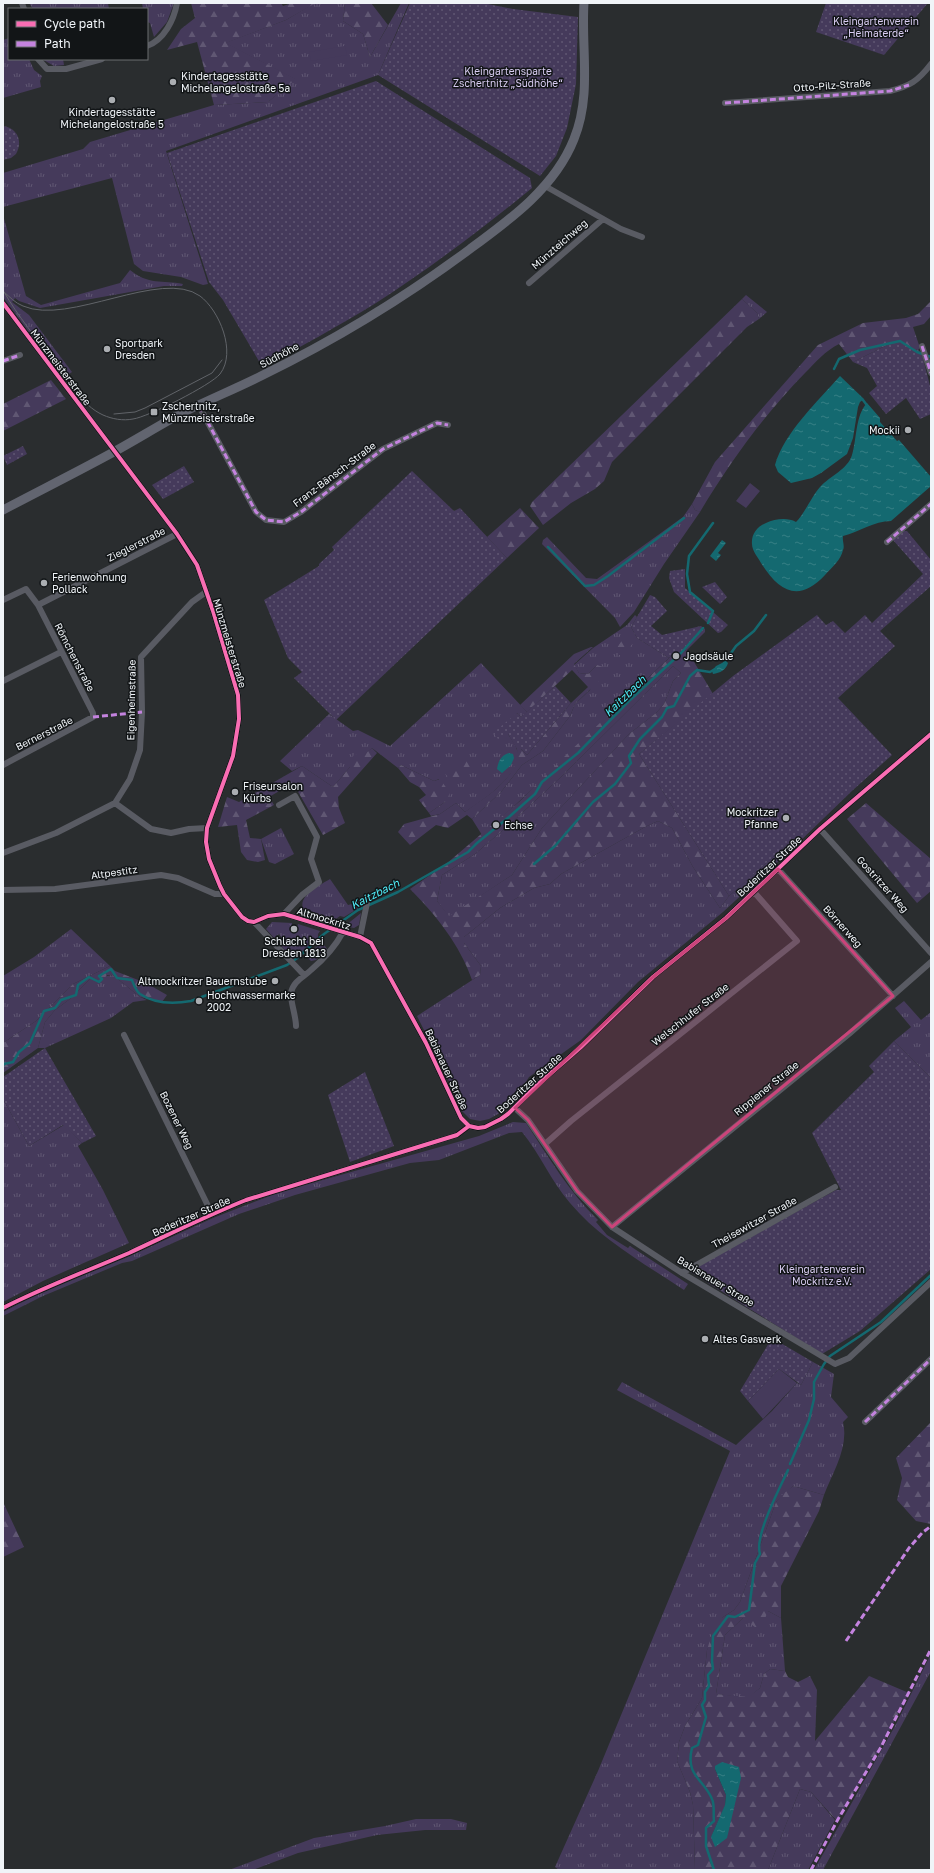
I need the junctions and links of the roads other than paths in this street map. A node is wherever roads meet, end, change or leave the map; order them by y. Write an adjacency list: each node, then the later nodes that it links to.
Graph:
1 (177, 3): 3 (street)
2 (584, 3): 8 (street, Südhöhe)
3 (148, 46)
4 (39, 60): 5 (street)
5 (98, 60)
6 (931, 64): 7 (street, Otto-Pilz-Straße)
7 (725, 103)
8 (545, 186): 9 (street, Münzteichweg); 18 (street, Südhöhe)
9 (603, 219): 10 (street, Münzteichweg); 11 (street, Münzteichweg)
10 (642, 237)
11 (529, 283)
12 (3, 303): 13 (street, Münzmeisterstraße)
13 (5, 309): 20 (street, Münzmeisterstraße)
14 (922, 346): 17 (street)
15 (20, 355): 16 (street)
16 (3, 361)
17 (931, 374)
18 (199, 406): 19 (street, Franz-Bänsch-Straße); 20 (street, Südhöhe)
19 (448, 425)
20 (115, 451): 22 (street, Südhöhe); 23 (street, Münzmeisterstraße)
21 (931, 504): 24 (street)
22 (3, 510)
23 (177, 534): 25 (street, Münzmeisterstraße); 27 (street, Zieglerstraße)
24 (888, 542)
25 (206, 592): 33 (street, Eigenheimstraße); 35 (street, Münzmeisterstraße)
26 (3, 600): 27 (street)
27 (38, 605): 28 (street, Römchenstraße)
28 (61, 652): 29 (street); 30 (street, Römchenstraße)
29 (3, 682)
30 (93, 718): 32 (street, Bernerstraße)
31 (931, 734): 36 (street, Boderitzer Straße)
32 (3, 765)
33 (116, 803): 35 (street); 37 (street)
34 (279, 805): 43 (street, Altmockritz)
35 (207, 828): 41 (street, Münzmeisterstraße)
36 (820, 830): 38 (street, Boderitzer Straße); 47 (street, Gostritzer Weg)
37 (3, 853)
38 (778, 869): 40 (street, Boderitzer Straße); 51 (street, Börnerweg)
39 (3, 890): 41 (street, Altpestitz)
40 (754, 892): 54 (street, Boderitzer Straße); 56 (street, Welschhufer Straße)
41 (224, 894): 44 (street)
42 (367, 903): 46 (street, Altmockritz)
43 (284, 914): 44 (street, Altmockritz); 45 (street, Altmockritz)
44 (254, 922): 50 (street)
45 (342, 932): 46 (street, Altmockritz); 50 (street, Altmockritz)
46 (360, 937): 48 (street, Altmockritz)
47 (931, 953)
48 (378, 954): 55 (street, Babisnauer Straße)
49 (931, 962): 51 (street, Rippiener Straße)
50 (304, 975): 52 (street, Altmockritz)
51 (893, 996): 59 (street, Rippiener Straße)
52 (296, 1026)
53 (124, 1035): 58 (street, Bozener Weg)
54 (515, 1108): 55 (street, Boderitzer Straße); 56 (street, Babisnauer Straße)
55 (469, 1126): 58 (street, Boderitzer Straße)
56 (545, 1144): 59 (street, Babisnauer Straße)
57 (835, 1187): 60 (street, Theisewitzer Straße)
58 (212, 1214): 62 (street, Boderitzer Straße)
59 (612, 1227): 60 (street, Babisnauer Straße)
60 (682, 1273): 61 (street, Babisnauer Straße)
61 (931, 1282)
62 (3, 1308)
63 (931, 1359): 64 (street)
64 (865, 1422)

